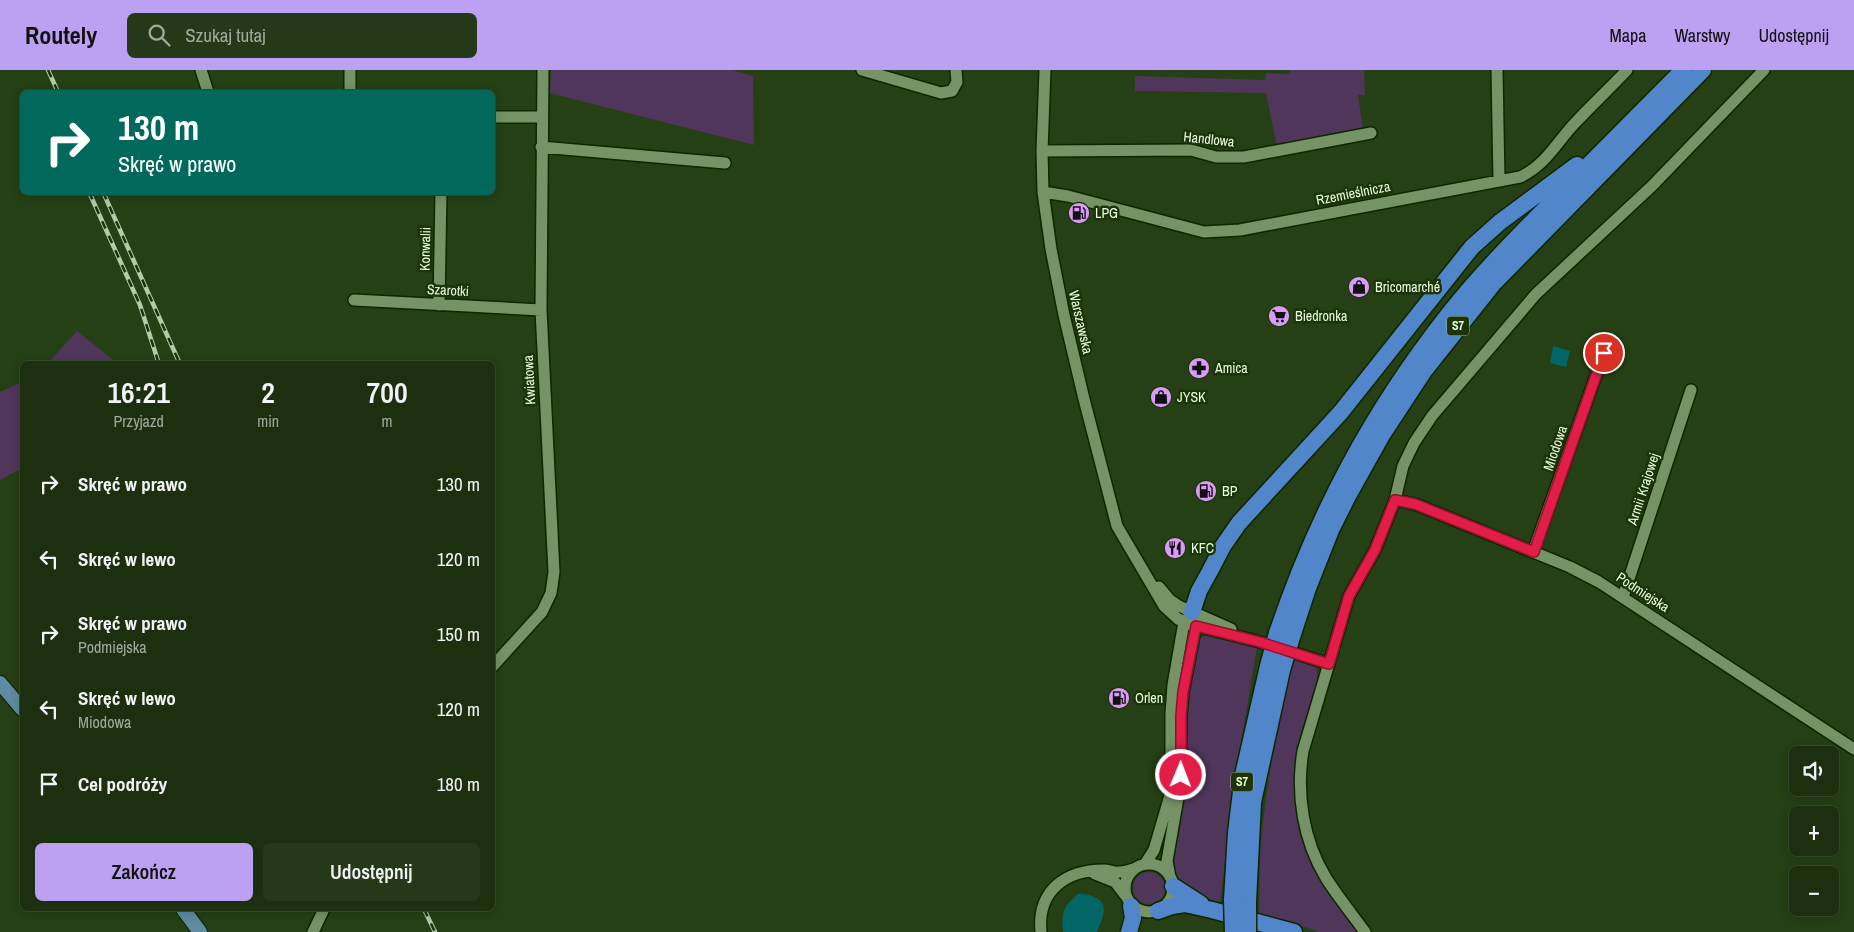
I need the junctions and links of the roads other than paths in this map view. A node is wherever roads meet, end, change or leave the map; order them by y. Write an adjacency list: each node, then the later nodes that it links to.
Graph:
1 (201, 70): 12 (street)
2 (350, 70): 13 (street)
3 (543, 70): 15 (street, Kwiatowa)
4 (862, 70): 5 (street)
5 (956, 70)
6 (1045, 70): 19 (street, Warszawska)
7 (1497, 70): 21 (street)
8 (1627, 70): 21 (street, Rzemieślnicza)
9 (1683, 70): 16 (highway, S7)
10 (1703, 70): 33 (highway, S7)
11 (1764, 70): 29 (street)
12 (207, 90)
13 (350, 90)
14 (495, 117): 15 (street)
15 (542, 117): 18 (street, Kwiatowa)
16 (1622, 130): 32 (highway); 33 (highway, S7)
17 (1371, 133): 19 (street, Handlowa)
18 (542, 147): 20 (street); 26 (street, Kwiatowa)
19 (1042, 151): 22 (street, Warszawska)
20 (725, 164)
21 (1499, 180): 22 (street, Rzemieślnicza)
22 (1043, 192): 32 (street, Warszawska)
23 (441, 195): 25 (street, Konwalii)
24 (354, 300): 25 (street, Szarotki)
25 (439, 305): 26 (street, Szarotki)
26 (540, 310): 34 (street, Kwiatowa)
27 (1604, 353): 30 (street, Miodowa)
28 (1691, 390): 31 (street, Armii Krajowej)
29 (1395, 500): 30 (street, Podmiejska); 35 (street)
30 (1534, 552): 31 (street, Podmiejska)
31 (1623, 597): 38 (street, Podmiejska)
32 (1191, 620): 35 (street, Warszawska); 39 (street); 42 (street)
33 (1284, 635): 44 (highway, S7, bridge)
34 (495, 664)
35 (1329, 664): 56 (street)
36 (0, 683): 37 (main road)
37 (20, 707)
38 (1854, 749)
39 (1145, 864): 40 (street); 42 (street)
40 (1134, 869): 41 (street); 43 (street)
41 (1088, 872): 43 (street); 51 (street)
42 (1172, 882): 45 (highway); 48 (street)
43 (1128, 900): 48 (street); 52 (highway)
44 (1240, 901): 53 (highway, S7, bridge); 54 (highway, S7, bridge)
45 (1212, 910): 48 (highway); 55 (highway)
46 (184, 911): 49 (main road)
47 (323, 911): 50 (street)
48 (1158, 911)
49 (200, 932)
50 (313, 932)
51 (1041, 932)
52 (1129, 932)
53 (1232, 932)
54 (1248, 932)
55 (1294, 932)
56 (1365, 932)

